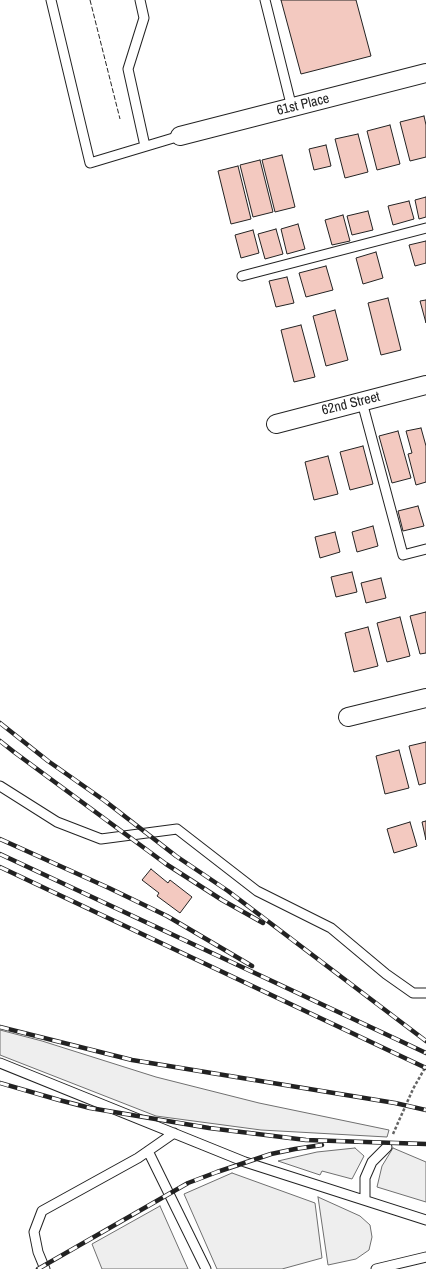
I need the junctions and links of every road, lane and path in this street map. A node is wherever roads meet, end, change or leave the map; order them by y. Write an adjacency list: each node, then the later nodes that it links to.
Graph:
1 (51, 0): 7 (lane)
2 (140, 0): 7 (lane)
3 (265, 0): 5 (lane)
4 (426, 74): 5 (street, 61st Place)
5 (292, 108): 6 (street, 61st Place)
6 (180, 136): 7 (lane)
7 (145, 146)
8 (426, 228): 9 (lane)
9 (242, 276)
10 (426, 385): 11 (street, 62nd Street)
11 (362, 402): 12 (street, 62nd Street); 13 (lane)
12 (276, 424)
13 (426, 549)
14 (426, 698): 15 (street)
15 (348, 717)
16 (0, 786): 17 (lane)
17 (426, 993)
18 (0, 1063): 20 (lane)
19 (426, 1066): 21 (path)
20 (174, 1133): 22 (lane); 23 (lane)
21 (388, 1147): 23 (lane)
22 (148, 1151): 26 (lane); 27 (lane)
23 (365, 1200): 24 (lane)
24 (426, 1220)
25 (426, 1257): 28 (lane)
26 (45, 1269)
27 (206, 1269)
28 (376, 1269)

